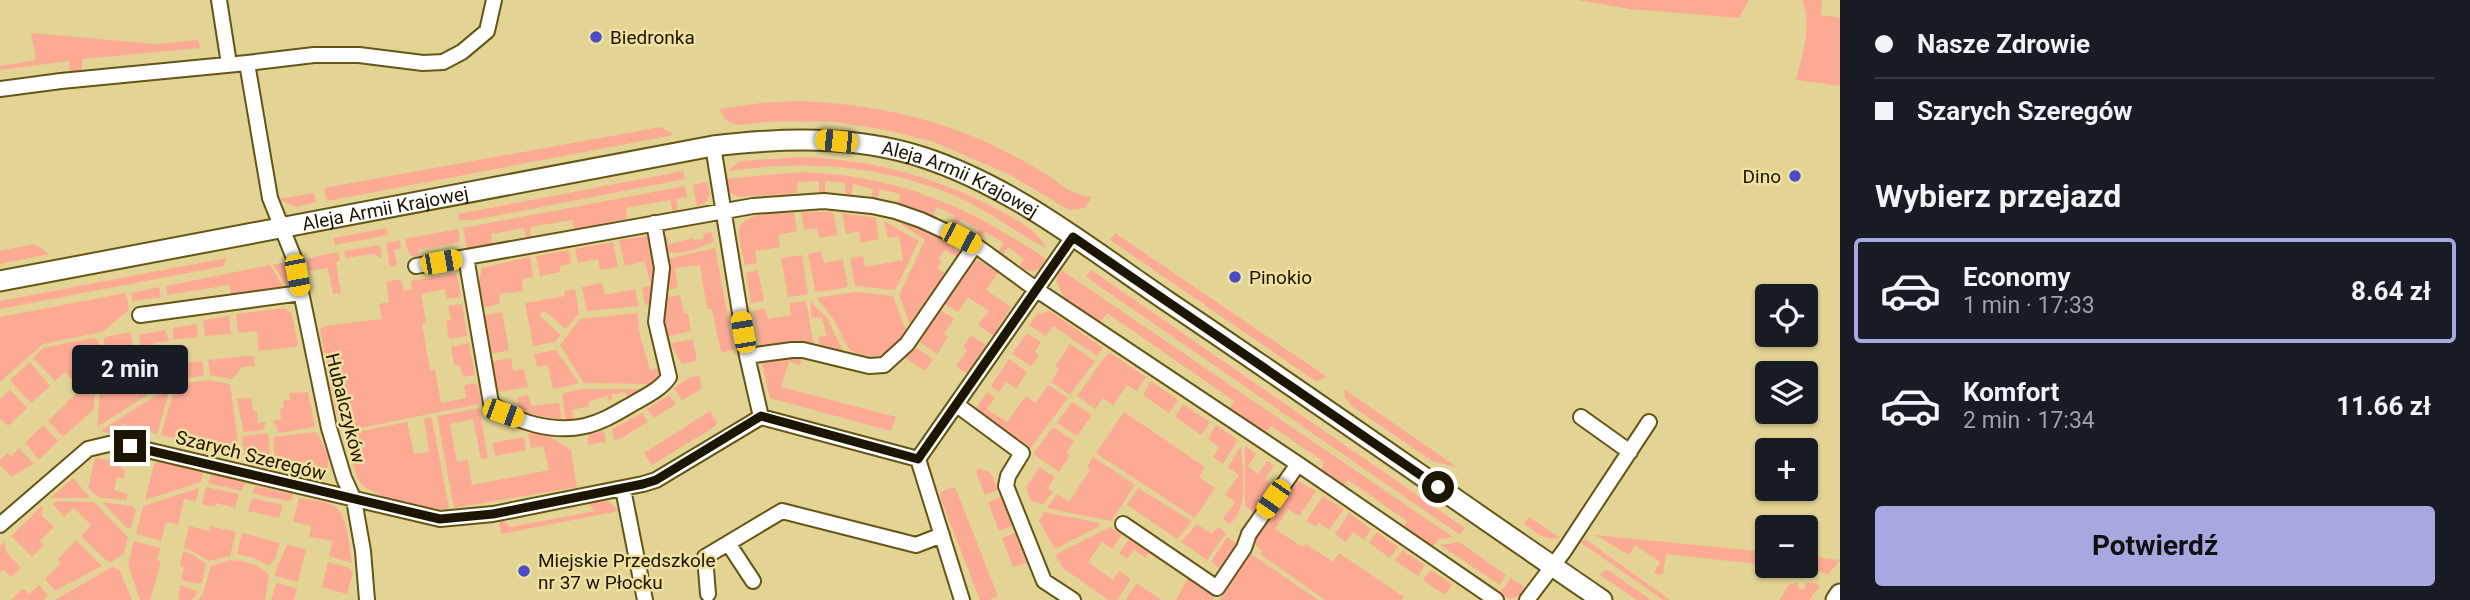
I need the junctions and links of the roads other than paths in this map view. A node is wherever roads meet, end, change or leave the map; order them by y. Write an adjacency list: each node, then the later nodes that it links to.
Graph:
1 (219, 0): 4 (street)
2 (494, 0): 3 (street)
3 (247, 63): 4 (street); 9 (street, Hubalczyków)
4 (229, 64): 5 (street)
5 (0, 89)
6 (713, 146): 7 (street); 9 (street, Aleja Armii Krajowej); 10 (street, Aleja Armii Krajowej)
7 (722, 211): 8 (street); 11 (street); 18 (street)
8 (654, 223): 12 (street); 12 (street)
9 (281, 227): 14 (street, Aleja Armii Krajowej); 16 (street, Hubalczyków)
10 (1073, 237): 15 (street); 32 (street, Aleja Armii Krajowej)
11 (975, 245): 15 (street); 18 (street)
12 (466, 257): 13 (street)
13 (416, 266)
14 (0, 281)
15 (1037, 290): 19 (street); 25 (street)
16 (301, 293): 17 (street); 27 (street, Hubalczyków)
17 (141, 315)
18 (747, 356): 20 (street)
19 (957, 405): 24 (street); 39 (street)
20 (761, 416): 24 (street); 26 (street, Szarych Szeregów)
21 (1581, 417): 23 (street)
22 (1648, 422): 23 (street)
23 (1630, 452): 32 (street)
24 (918, 459): 30 (street)
25 (1298, 464): 28 (street); 40 (street)
26 (623, 489): 27 (street, Szarych Szeregów); 37 (street)
27 (354, 500): 29 (street, Szarych Szeregów); 36 (street, Hubalczyków)
28 (1123, 524)
29 (0, 525)
30 (942, 535): 31 (street); 38 (street)
31 (728, 543): 33 (street); 34 (street)
32 (1552, 566): 41 (street); 42 (street, Aleja Armii Krajowej)
33 (753, 581)
34 (708, 594)
35 (1840, 594): 43 (street)
36 (367, 600)
37 (645, 600)
38 (962, 600)
39 (1073, 600)
40 (1496, 600)
41 (1527, 600)
42 (1602, 600)
43 (1836, 600)

